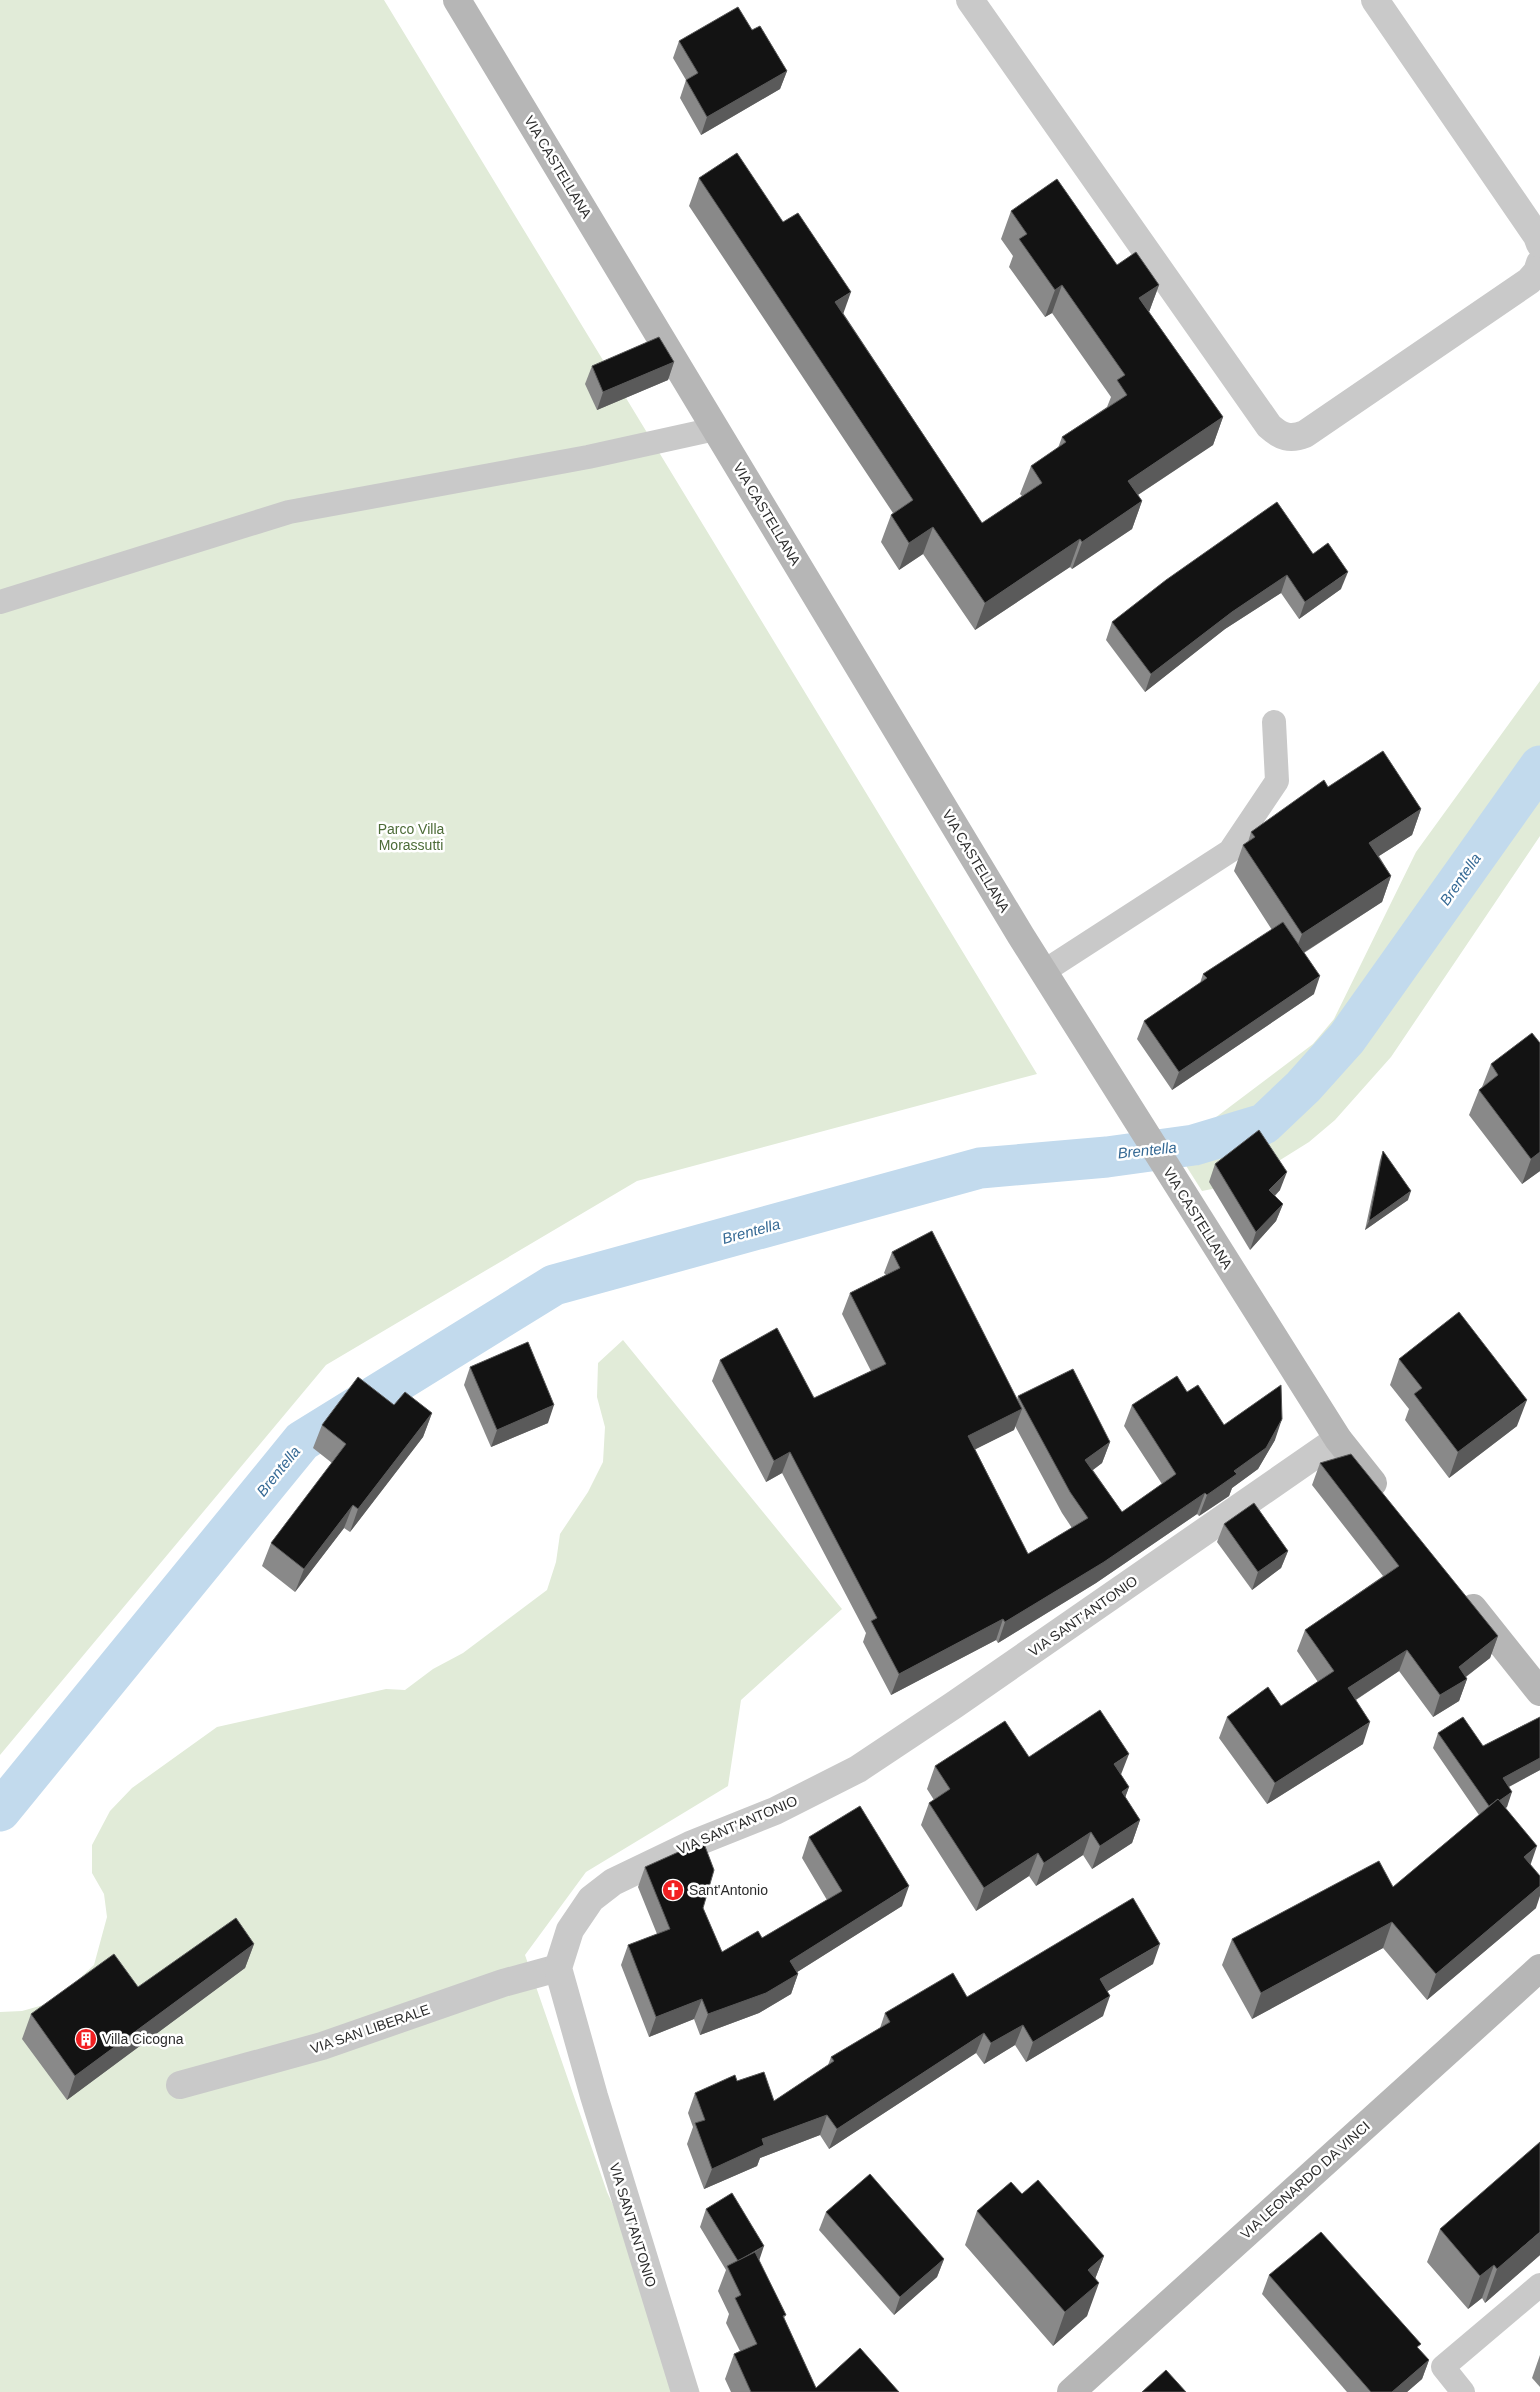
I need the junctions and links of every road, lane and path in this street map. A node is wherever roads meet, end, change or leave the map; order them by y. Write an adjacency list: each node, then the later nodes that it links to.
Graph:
1 (457, 0): 6 (main road, VIA CASTELLANA)
2 (970, 0): 5 (street)
3 (1375, 0): 4 (street)
4 (1540, 244)
5 (1540, 263)
6 (715, 429): 7 (lane); 9 (main road, VIA CASTELLANA)
7 (0, 602)
8 (1274, 722): 9 (lane)
9 (1043, 972): 10 (main road, VIA CASTELLANA)
10 (1338, 1440): 11 (main road, VIA CASTELLANA); 14 (street, VIA SANT'ANTONIO)
11 (1387, 1501)
12 (1460, 1592): 13 (main road)
13 (1540, 1692)
14 (558, 1968): 16 (street, VIA SAN LIBERALE); 18 (street, VIA SANT'ANTONIO)
15 (1540, 1968): 19 (main road, VIA LEONARDO DA VINCI)
16 (180, 2085)
17 (1540, 2284): 20 (lane)
18 (685, 2392)
19 (1071, 2392)
20 (1463, 2392)

